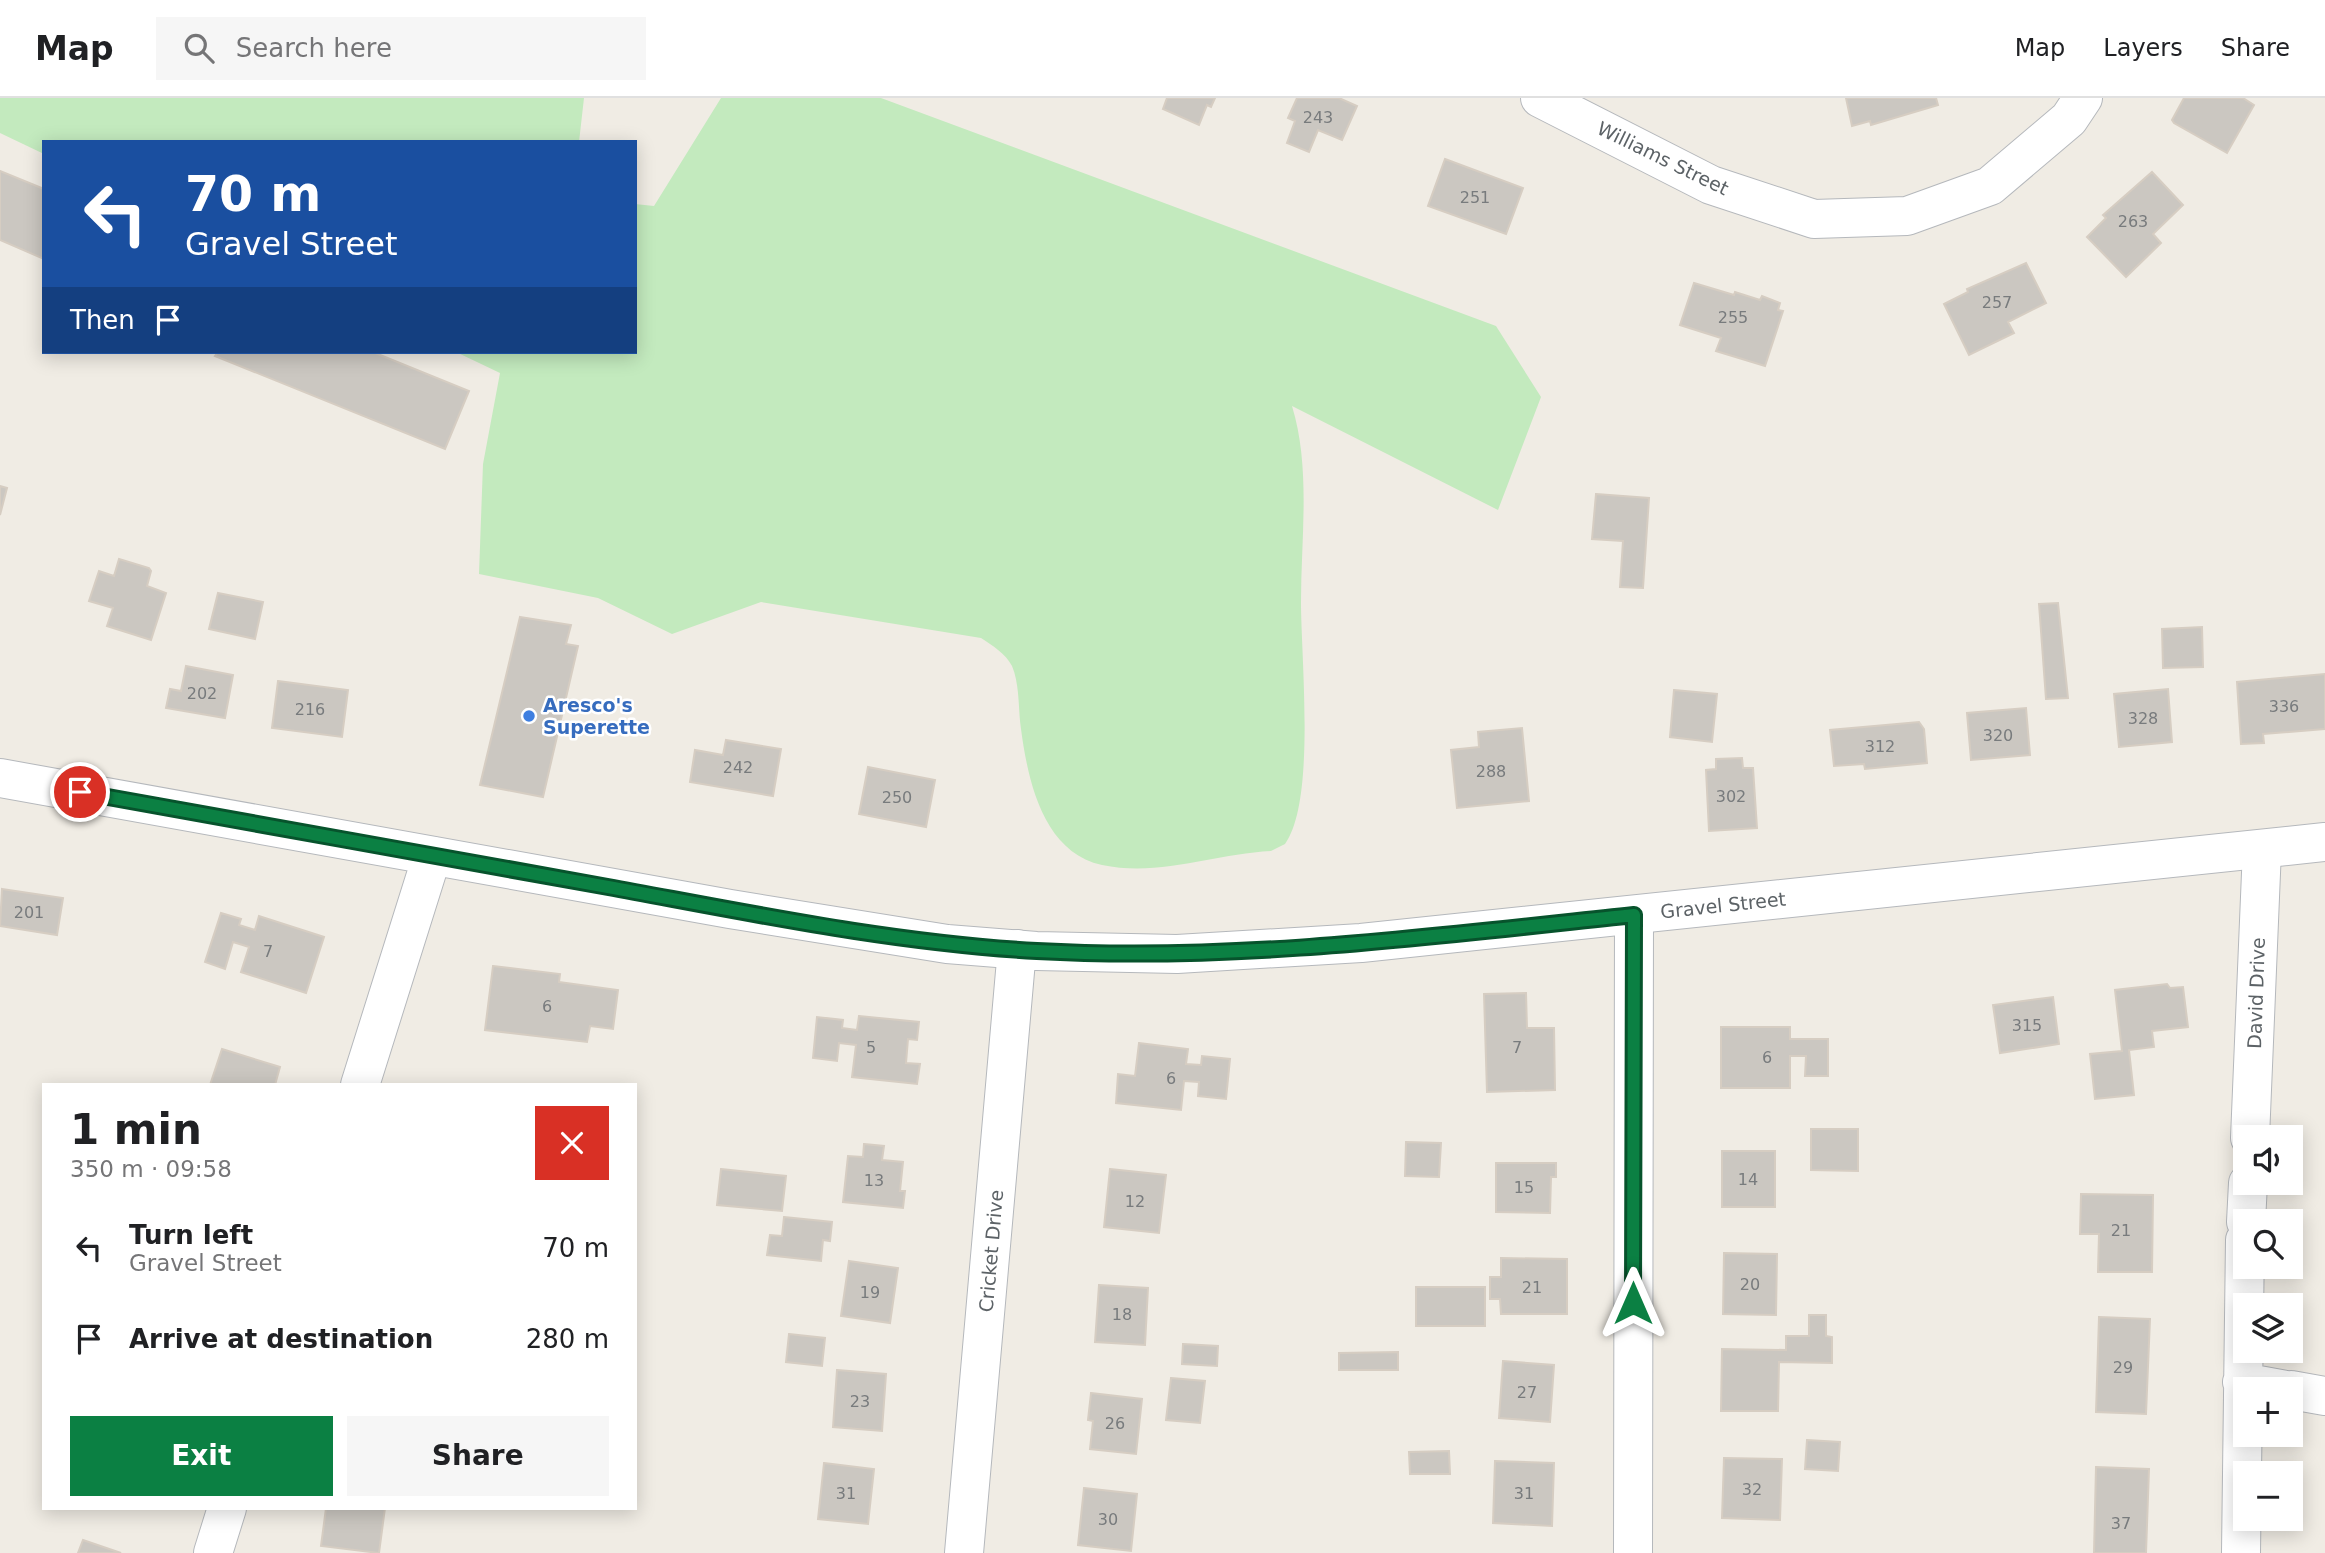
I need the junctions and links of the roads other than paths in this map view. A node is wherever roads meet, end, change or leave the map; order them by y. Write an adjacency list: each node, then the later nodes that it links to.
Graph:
1 (1540, 98): 2 (street, Williams Street)
2 (2083, 98)
3 (0, 778): 6 (street, Gravel Street)
4 (2325, 842): 5 (street, Gravel Street)
5 (2262, 849): 7 (street, Gravel Street); 10 (street, David Drive)
6 (432, 856): 8 (street, Gravel Street); 9 (street)
7 (1634, 915): 8 (street, Gravel Street); 19 (street)
8 (1017, 949): 18 (street, Cricket Drive)
9 (361, 1083)
10 (2251, 1125)
11 (2244, 1279): 12 (street)
12 (2242, 1377)
13 (2303, 1392): 14 (street)
14 (2325, 1396)
15 (2242, 1447): 20 (street)
16 (226, 1510): 17 (street)
17 (212, 1553)
18 (964, 1553)
19 (1633, 1553)
20 (2241, 1553)

